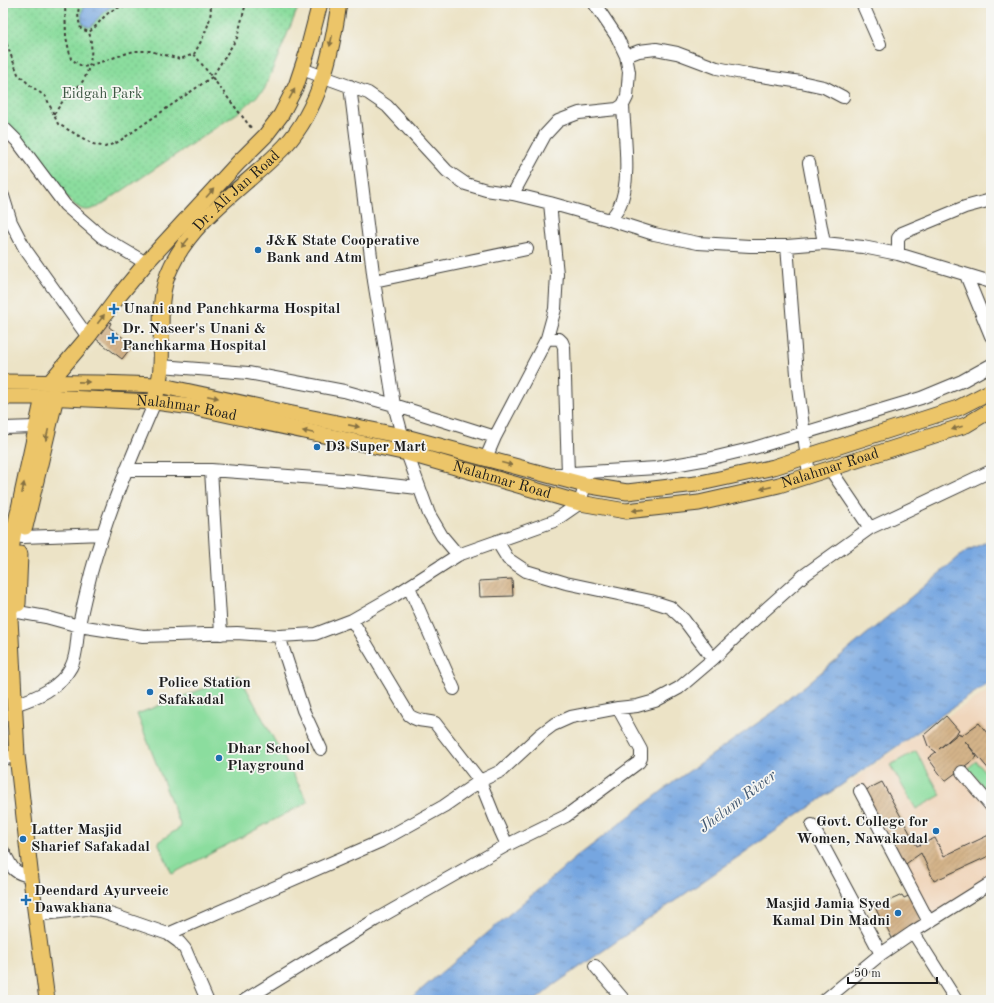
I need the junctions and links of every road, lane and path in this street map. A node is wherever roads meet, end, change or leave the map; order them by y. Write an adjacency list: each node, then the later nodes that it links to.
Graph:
1 (65, 3): 15 (path)
2 (80, 3): 10 (path)
3 (138, 3): 10 (path)
4 (210, 3): 13 (path)
5 (246, 3): 18 (path)
6 (320, 3): 16 (main road, Dr. Ali Jan Road)
7 (339, 3): 17 (main road, Dr. Ali Jan Road, one-way to 17)
8 (594, 3): 14 (street)
9 (862, 3): 12 (street)
10 (89, 32): 15 (path)
11 (3, 39): 22 (path)
12 (880, 44)
13 (194, 54): 15 (path); 18 (path)
14 (626, 56): 20 (street); 21 (street)
15 (88, 66): 22 (path)
16 (302, 68): 17 (street); 36 (main road, Dr. Ali Jan Road, one-way to 16)
17 (323, 76): 19 (street); 44 (main road, Dr. Ali Jan Road, one-way to 44)
18 (212, 77): 22 (path); 24 (path)
19 (350, 86): 26 (street); 38 (street)
20 (843, 97)
21 (623, 105): 26 (street); 30 (street)
22 (54, 114)
23 (3, 127): 36 (street)
24 (252, 129)
25 (809, 163): 32 (street)
26 (513, 194): 29 (street)
27 (3, 196): 31 (street)
28 (991, 200): 35 (street)
29 (550, 203): 30 (street); 42 (street)
30 (610, 220): 33 (street)
31 (7, 223): 41 (street)
32 (824, 243): 33 (street); 35 (street)
33 (787, 246): 56 (street)
34 (527, 249): 38 (street)
35 (898, 254): 37 (street)
36 (146, 263): 41 (main road, Dr. Ali Jan Road, one-way to 36)
37 (966, 275): 39 (street); 40 (street)
38 (374, 281): 52 (street)
39 (991, 282)
40 (991, 336)
41 (88, 337): 46 (main road, Dr. Ali Jan Road)
42 (547, 338): 58 (street); 66 (street)
43 (991, 365): 56 (street)
44 (161, 366): 47 (main road, Dr. Ali Jan Road); 52 (street)
45 (3, 382): 46 (main road, Nalahmar Road)
46 (50, 382): 47 (main road, Nalahmar Road, one-way to 47)
47 (158, 385): 51 (main road); 57 (main road, Nalahmar Road, one-way to 57)
48 (991, 391): 60 (main road, Nalahmar Road)
49 (3, 396): 50 (main road, Nalahmar Road)
50 (49, 397): 51 (main road, Nalahmar Road); 54 (main road); 74 (main road, one-way to 74)
51 (155, 402): 59 (main road, Nalahmar Road, one-way to 51); 63 (street)
52 (394, 405): 57 (street); 58 (street)
53 (991, 410): 62 (main road, Nalahmar Road, one-way to 62)
54 (36, 427): 55 (street); 74 (main road, one-way to 54)
55 (3, 428)
56 (804, 433): 60 (street); 66 (street)
57 (402, 436): 59 (street); 61 (main road, Nalahmar Road)
58 (494, 438): 61 (street)
59 (407, 453): 70 (street); 71 (main road, Nalahmar Road)
60 (808, 456): 68 (street); 69 (main road, Nalahmar Road)
61 (486, 458): 67 (main road, Nalahmar Road, one-way to 67)
62 (830, 468): 68 (main road, Nalahmar Road); 72 (street)
63 (126, 470): 64 (street); 73 (street)
64 (211, 470): 70 (street); 82 (street)
65 (991, 471): 72 (street)
66 (568, 474): 67 (street)
67 (548, 475): 69 (main road, Nalahmar Road)
68 (810, 475): 71 (main road, Nalahmar Road, one-way to 71)
69 (585, 485): 71 (street)
70 (418, 488): 76 (street)
71 (580, 503): 75 (street)
72 (870, 528): 84 (street)
73 (103, 534): 74 (street); 81 (street)
74 (13, 535): 77 (main road)
75 (497, 541): 76 (street); 84 (street)
76 (458, 556): 78 (street)
77 (10, 579): 79 (main road); 86 (main road)
78 (409, 587): 80 (street); 85 (street)
79 (18, 612): 81 (street); 86 (main road)
80 (352, 620): 83 (street); 91 (street)
81 (79, 626): 82 (street); 86 (street)
82 (221, 634): 83 (street)
83 (279, 636): 88 (street)
84 (713, 659): 87 (street)
85 (454, 689)
86 (18, 703): 89 (main road); 99 (main road)
87 (618, 708): 91 (street); 95 (street)
88 (321, 749)
89 (10, 757): 97 (main road)
90 (962, 772): 93 (street)
91 (480, 781): 95 (street); 102 (street)
92 (860, 791): 100 (street)
93 (991, 806)
94 (812, 826): 103 (street)
95 (507, 845): 108 (street)
96 (3, 851): 97 (street)
97 (30, 876): 105 (main road)
98 (991, 884): 100 (street)
99 (44, 914): 102 (street); 106 (main road)
100 (929, 922): 101 (street)
101 (913, 932): 103 (street); 111 (street)
102 (168, 934): 107 (street)
103 (881, 954): 110 (street)
104 (595, 966): 109 (street)
105 (47, 1000)
106 (55, 1000)
107 (207, 1000)
108 (245, 1000)
109 (624, 1000)
110 (824, 1000)
111 (956, 1000)

